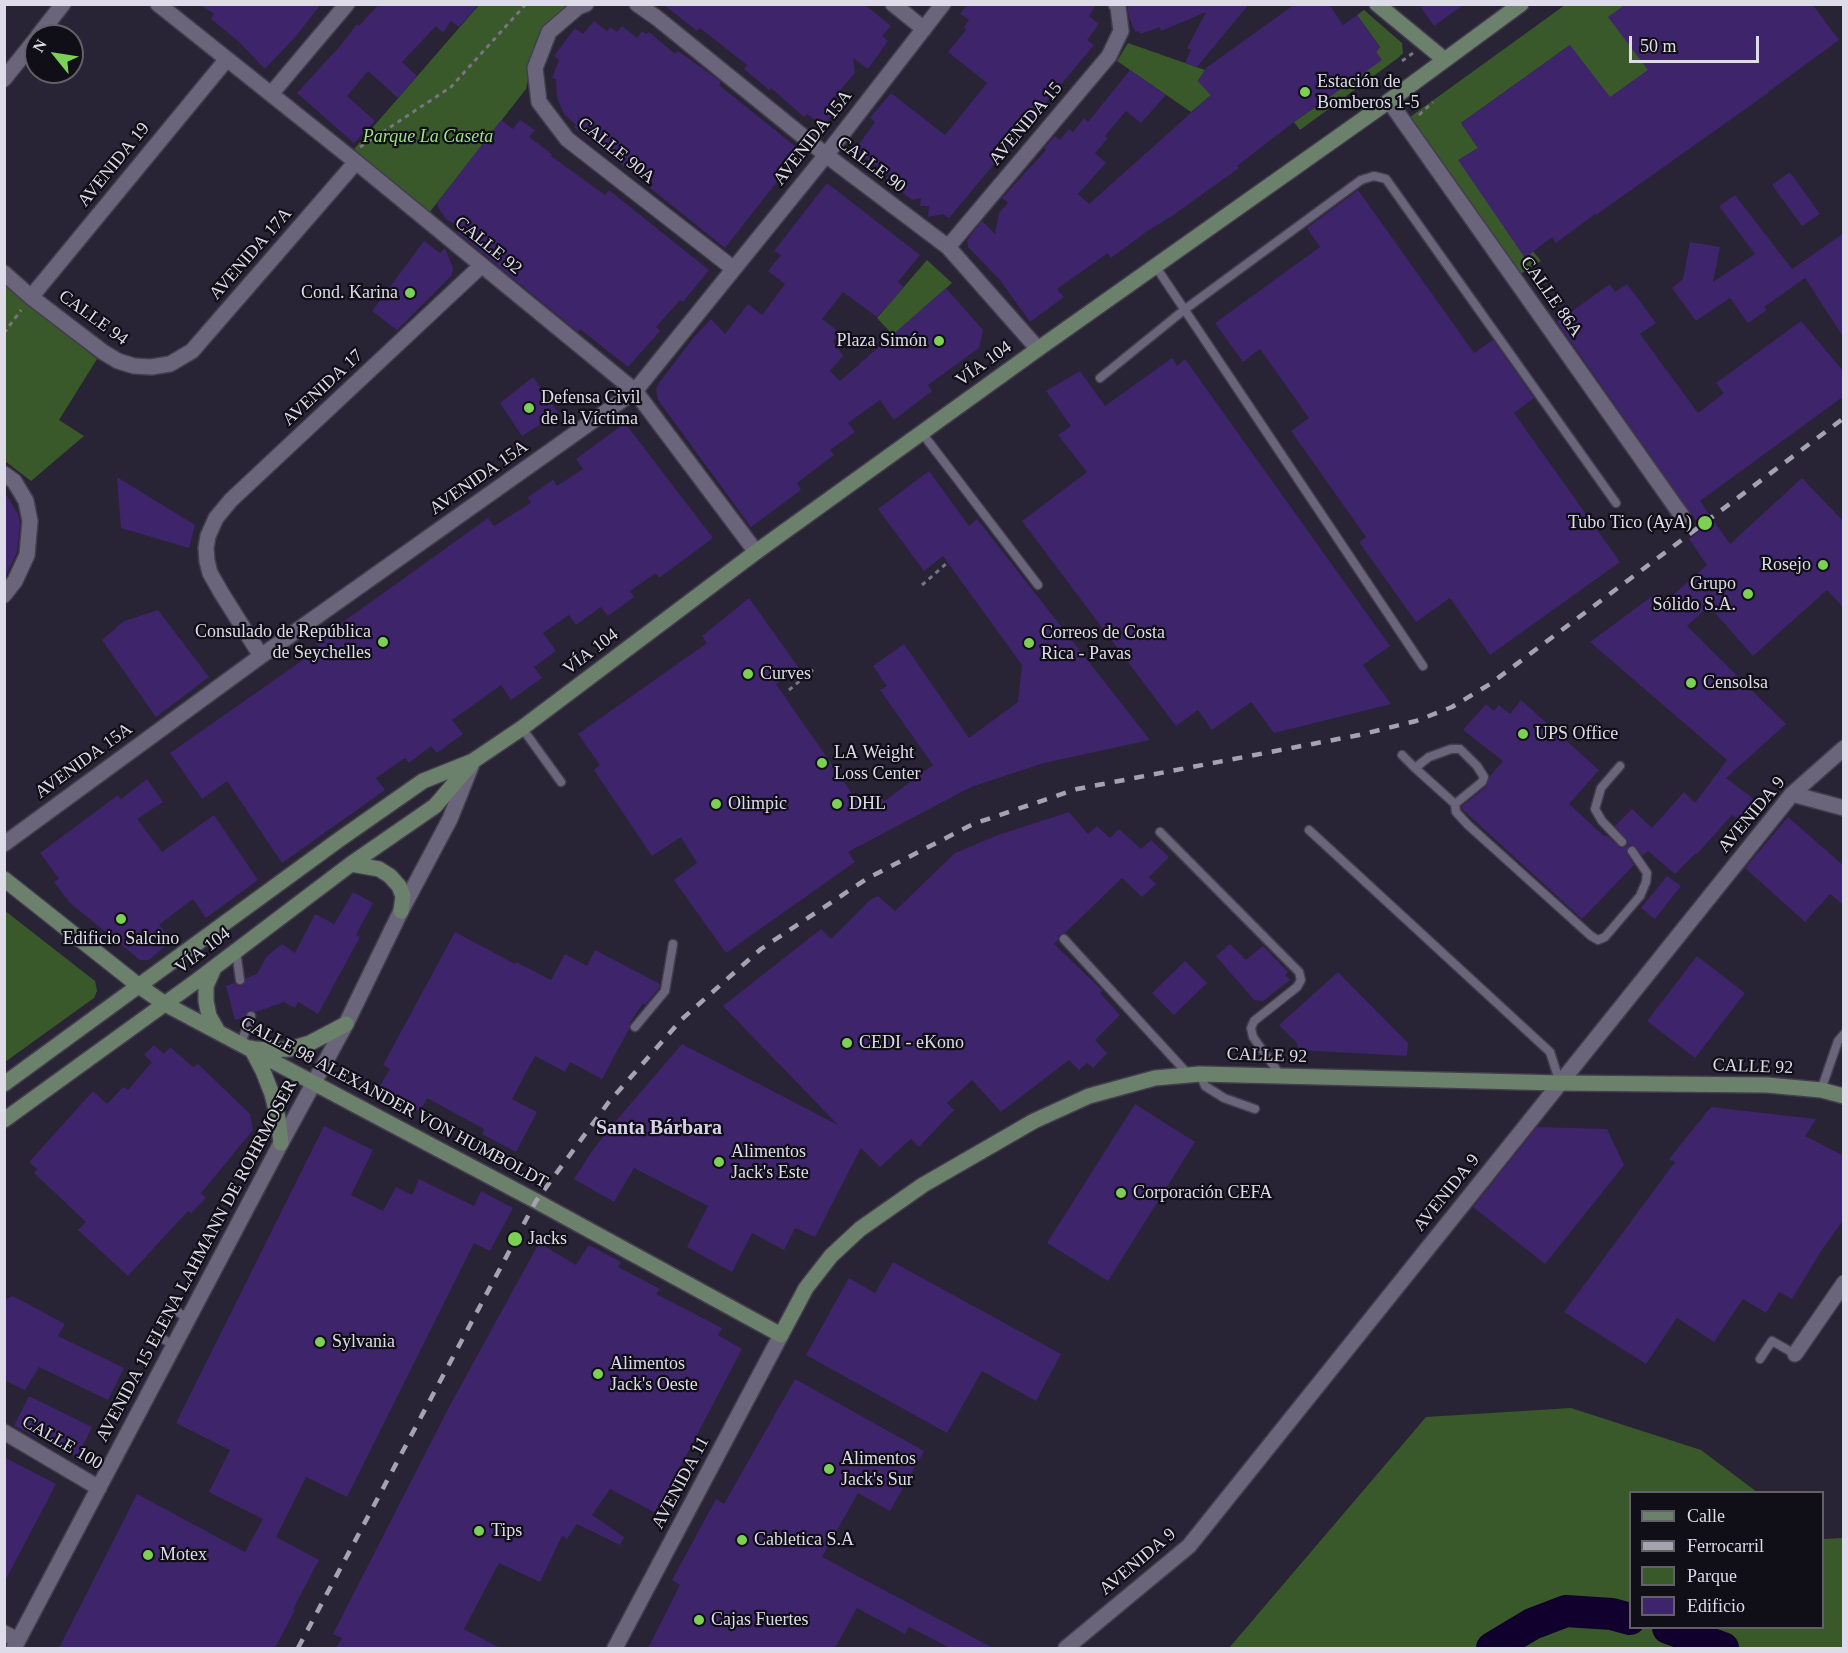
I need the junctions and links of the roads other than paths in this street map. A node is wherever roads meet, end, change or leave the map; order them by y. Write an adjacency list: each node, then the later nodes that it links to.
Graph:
1 (63, 4): 11 (street)
2 (158, 4): 14 (street, CALLE 92)
3 (347, 4): 17 (street)
4 (586, 4): 24 (street, CALLE 90A)
5 (637, 4): 19 (street, CALLE 90)
6 (893, 4): 12 (street)
7 (943, 4): 12 (street, AVENIDA 15A)
8 (1377, 4): 15 (main road)
9 (1521, 4): 15 (main road, VÍA 104)
10 (1117, 12): 21 (street, AVENIDA 15)
11 (47, 24)
12 (924, 29): 19 (street, AVENIDA 15A)
13 (24, 54): 16 (street)
14 (227, 59): 17 (street, CALLE 92); 26 (street, AVENIDA 19)
15 (1445, 60): 18 (main road, VÍA 104)
16 (4, 79)
17 (271, 94): 20 (street, CALLE 92)
18 (1389, 101): 23 (main road, VÍA 104); 35 (street, CALLE 86A)
19 (826, 155): 21 (street, CALLE 90); 24 (street, AVENIDA 15A)
20 (356, 156): 22 (street, CALLE 92); 29 (street, AVENIDA 17A)
21 (948, 247): 28 (street, CALLE 90)
22 (481, 266): 31 (street, CALLE 92); 39 (street, AVENIDA 17)
23 (1156, 267): 27 (lane); 28 (main road, VÍA 104)
24 (734, 269): 31 (street, AVENIDA 15A)
25 (4, 273): 26 (street, CALLE 94)
26 (31, 297): 29 (street, CALLE 94)
27 (1184, 310): 30 (lane); 34 (lane); 40 (lane)
28 (1038, 350): 32 (main road, VÍA 104)
29 (170, 364)
30 (1100, 378)
31 (635, 391): 36 (street, CALLE 92); 39 (street, AVENIDA 15A)
32 (922, 433): 36 (main road, VÍA 104); 37 (lane)
33 (4, 474): 38 (street)
34 (1616, 502)
35 (1682, 516)
36 (756, 552): 41 (main road, VÍA 104)
37 (1038, 585)
38 (4, 595)
39 (261, 656): 54 (street, AVENIDA 15A)
40 (1423, 666)
41 (522, 728): 44 (main road, VÍA 104); 47 (lane)
42 (1844, 748): 48 (street, AVENIDA 9)
43 (1402, 755): 46 (lane)
44 (473, 761): 56 (main road, VÍA 104); 58 (street, AVENIDA 15 ELENA LAHMANN DE ROHRMOSER); 64 (main road, VÍA 104)
45 (1620, 766): 53 (lane)
46 (1415, 768): 49 (lane); 49 (lane)
47 (561, 782)
48 (1792, 794): 50 (street); 75 (street, AVENIDA 9)
49 (1455, 804): 55 (lane)
50 (1844, 808)
51 (1309, 830): 75 (lane)
52 (1160, 832): 73 (lane)
53 (1622, 842)
54 (4, 844)
55 (1632, 851)
56 (351, 864): 58 (main road); 61 (main road, VÍA 104)
57 (4, 879): 64 (main road, CALLE 98 ALEXANDER VON HUMBOLDT)
58 (401, 910): 67 (street, AVENIDA 15 ELENA LAHMANN DE ROHRMOSER)
59 (1064, 939): 72 (lane)
60 (673, 944): 68 (lane)
61 (236, 951): 62 (main road, VÍA 104); 63 (lane)
62 (215, 966): 65 (main road, VÍA 104); 69 (main road)
63 (240, 980)
64 (139, 986): 65 (main road, CALLE 98 ALEXANDER VON HUMBOLDT); 76 (main road, VÍA 104)
65 (165, 1004): 69 (main road, CALLE 98 ALEXANDER VON HUMBOLDT); 80 (main road, VÍA 104)
66 (251, 1016): 71 (lane)
67 (346, 1023): 71 (main road); 74 (street, AVENIDA 15 ELENA LAHMANN DE ROHRMOSER)
68 (635, 1027)
69 (217, 1030): 71 (main road, CALLE 98 ALEXANDER VON HUMBOLDT)
70 (1844, 1034): 77 (lane)
71 (246, 1046): 74 (main road, CALLE 98 ALEXANDER VON HUMBOLDT); 81 (main road)
72 (1194, 1074): 73 (main road, CALLE 92); 79 (lane); 85 (main road, CALLE 92)
73 (1281, 1076): 75 (main road, CALLE 92)
74 (313, 1083): 81 (street, AVENIDA 15 ELENA LAHMANN DE ROHRMOSER); 85 (main road, CALLE 98 ALEXANDER VON HUMBOLDT)
75 (1560, 1083): 77 (main road, CALLE 92); 94 (street, AVENIDA 9)
76 (4, 1084)
77 (1821, 1090): 78 (main road, CALLE 92)
78 (1844, 1096)
79 (1255, 1109)
80 (4, 1120)
81 (281, 1143): 84 (street, AVENIDA 15 ELENA LAHMANN DE ROHRMOSER)
82 (1844, 1283): 88 (street)
83 (174, 1310): 84 (lane)
84 (188, 1318): 87 (street, AVENIDA 15 ELENA LAHMANN DE ROHRMOSER)
85 (781, 1335): 93 (street, AVENIDA 11)
86 (159, 1337): 87 (lane)
87 (174, 1345): 91 (street, AVENIDA 15 ELENA LAHMANN DE ROHRMOSER)
88 (1795, 1354): 89 (lane)
89 (1760, 1359)
90 (4, 1432): 91 (street, CALLE 100)
91 (99, 1488): 92 (street, AVENIDA 15 ELENA LAHMANN DE ROHRMOSER)
92 (12, 1641)
93 (615, 1648)
94 (1066, 1648)

